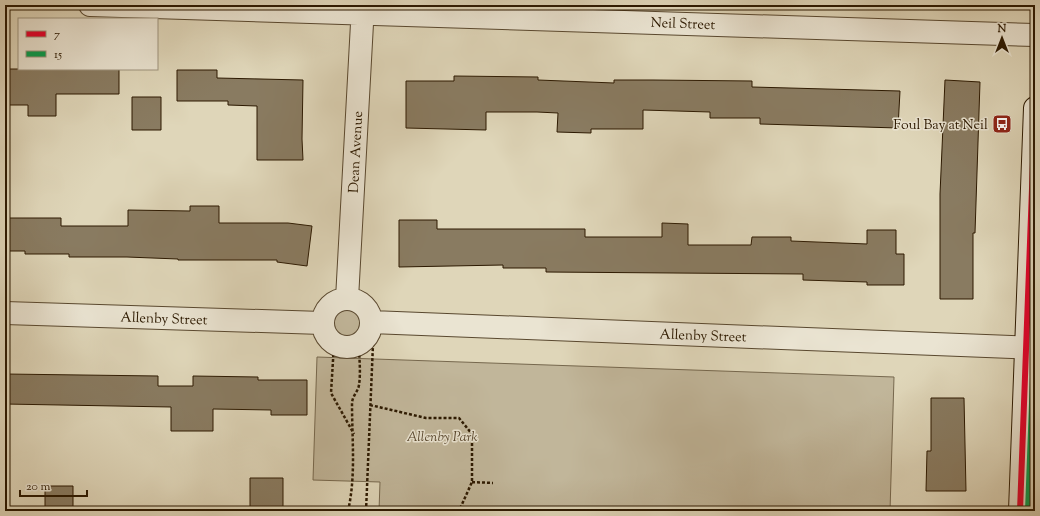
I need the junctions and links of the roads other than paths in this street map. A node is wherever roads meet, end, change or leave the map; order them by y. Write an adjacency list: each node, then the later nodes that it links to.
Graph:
1 (90, 5): 2 (street, Neil Street)
2 (363, 10): 3 (street, Neil Street); 5 (street, Dean Avenue)
3 (1035, 35)
4 (1035, 108): 9 (street)
5 (347, 299): 7 (street); 8 (street)
6 (5, 313): 8 (street, Allenby Street)
7 (375, 322): 8 (street); 9 (street, Allenby Street)
8 (322, 323)
9 (1030, 348): 10 (street)
10 (1020, 511)

